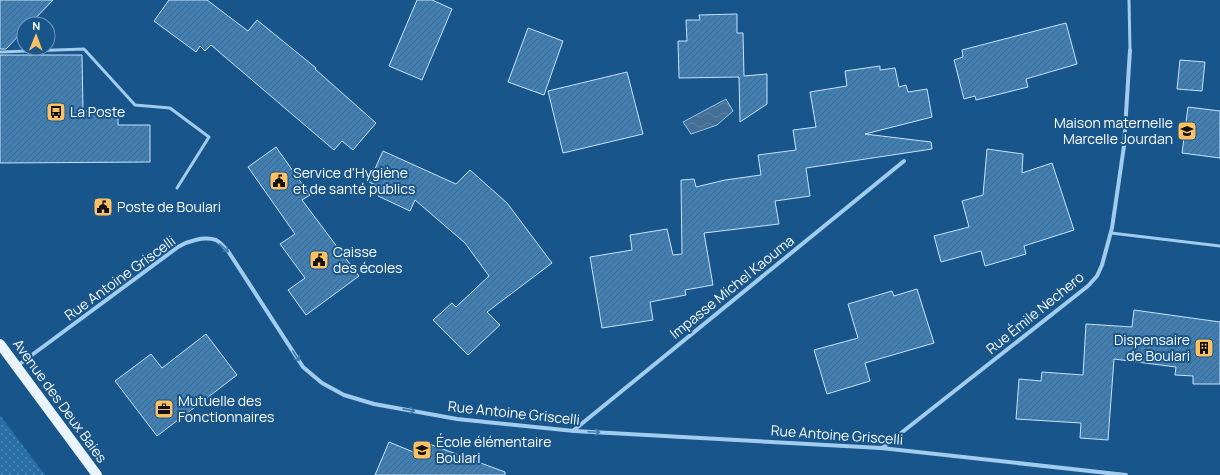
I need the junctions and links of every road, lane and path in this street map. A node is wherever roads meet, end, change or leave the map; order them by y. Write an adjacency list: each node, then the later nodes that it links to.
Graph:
1 (1129, 0): 2 (lane)
2 (1130, 50): 6 (street, Rue Émile Nechero)
3 (0, 52): 5 (lane)
4 (904, 161): 10 (street, Impasse Michel Kaouma)
5 (177, 188)
6 (1111, 233): 7 (lane); 11 (street, Rue Émile Nechero)
7 (1220, 246)
8 (0, 344): 9 (main road, Avenue des Deux Baies)
9 (16, 366): 10 (street, Rue Antoine Griscelli, one-way to 10); 12 (main road, Avenue des Deux Baies)
10 (574, 431): 11 (street, Rue Antoine Griscelli, one-way to 11)
11 (881, 448): 13 (street, Rue Antoine Griscelli)
12 (97, 475)
13 (1126, 475)

